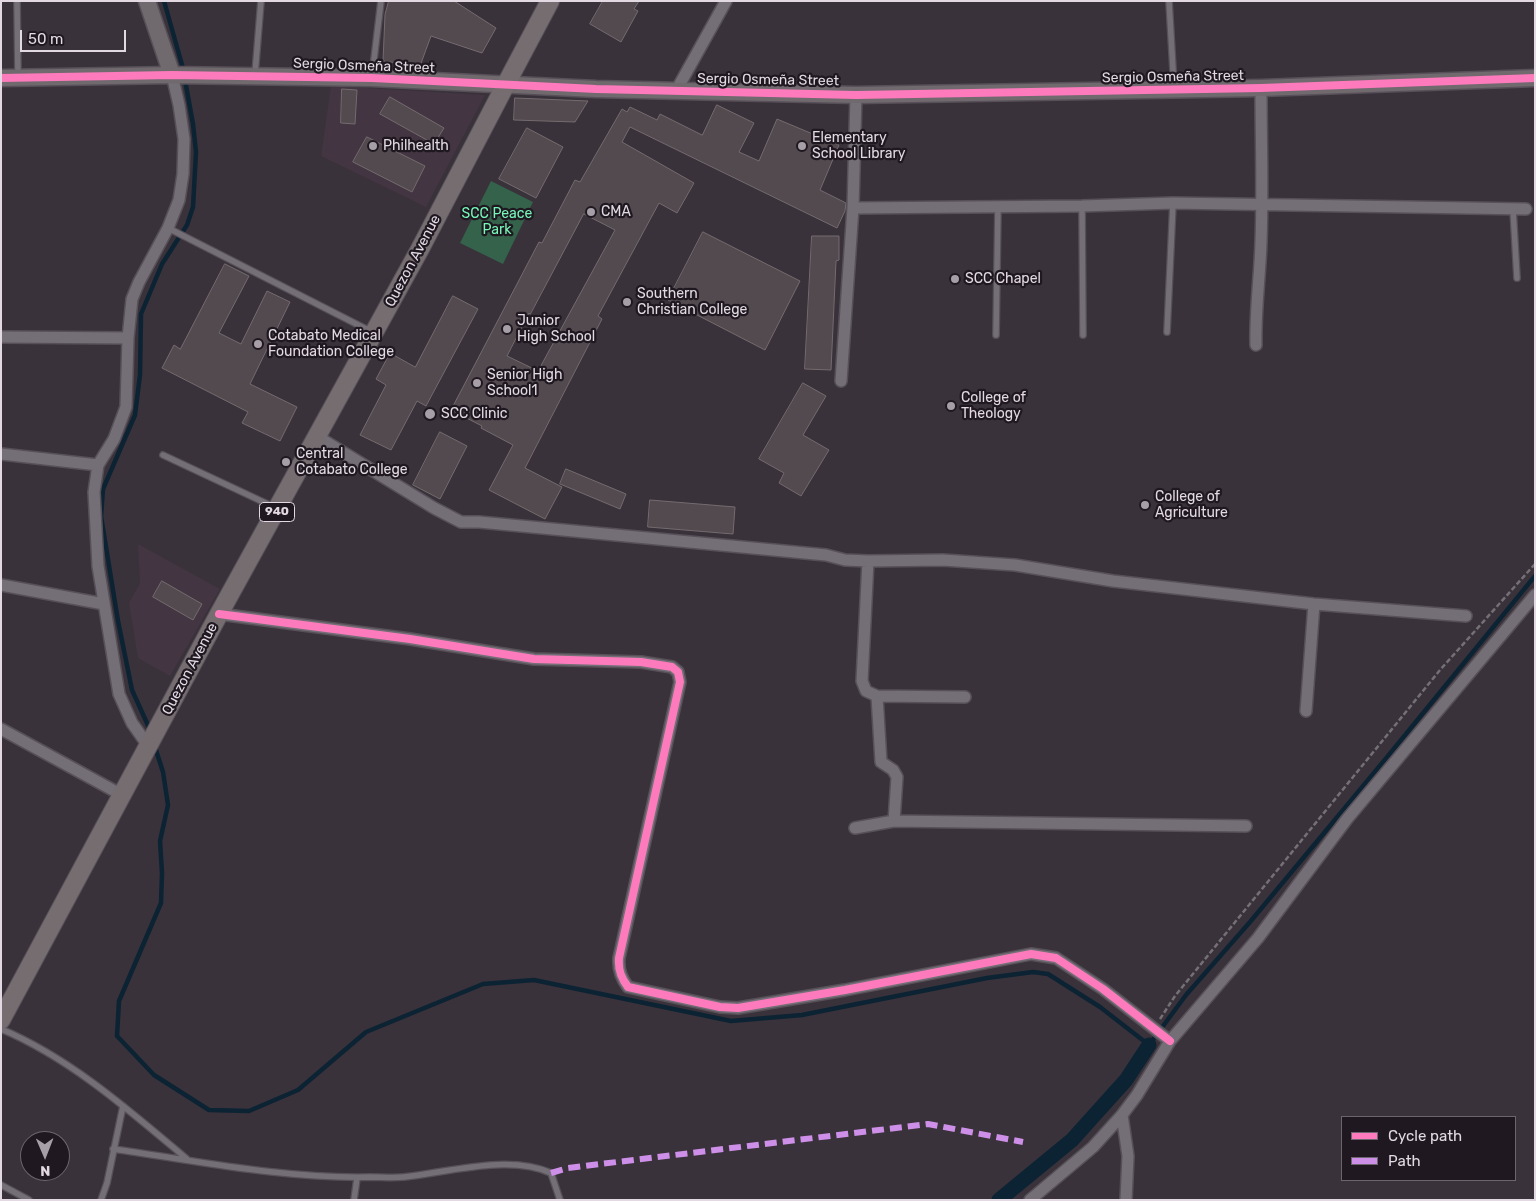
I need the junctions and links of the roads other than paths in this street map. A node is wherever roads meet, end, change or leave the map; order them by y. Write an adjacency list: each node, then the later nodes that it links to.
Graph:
1 (17, 1): 10 (lane)
2 (146, 1): 8 (street)
3 (261, 1): 9 (lane)
4 (381, 1): 12 (lane)
5 (550, 1): 14 (main road, Quezon Avenue / 940)
6 (726, 1): 17 (street)
7 (1169, 1): 16 (lane)
8 (172, 75): 9 (street, Sergio Osmeña Street); 10 (street, Sergio Osmeña Street); 26 (street)
9 (254, 76): 12 (street, Sergio Osmeña Street)
10 (18, 77): 11 (street, Sergio Osmeña Street)
11 (1, 78)
12 (372, 78): 14 (street, Sergio Osmeña Street)
13 (1535, 78): 15 (street, Sergio Osmeña Street)
14 (505, 86): 17 (street, Sergio Osmeña Street); 29 (main road, Quezon Avenue / 940)
15 (1261, 88): 16 (street, Sergio Osmeña Street); 20 (street)
16 (1174, 89): 18 (street, Sergio Osmeña Street)
17 (676, 91): 18 (street, Sergio Osmeña Street)
18 (856, 94): 23 (street)
19 (1173, 203): 20 (street); 22 (street); 28 (lane)
20 (1262, 205): 24 (street); 34 (street)
21 (998, 206): 22 (street); 23 (street); 30 (lane)
22 (1082, 206): 31 (lane)
23 (853, 208): 35 (street)
24 (1513, 209): 25 (street); 27 (lane)
25 (1526, 209)
26 (171, 230): 29 (lane); 33 (street)
27 (1517, 278)
28 (1167, 332)
29 (374, 333): 36 (main road, Quezon Avenue / 940)
30 (996, 335)
31 (1083, 335)
32 (1, 336): 33 (street)
33 (128, 338): 39 (street)
34 (1256, 345)
35 (841, 381)
36 (318, 437): 40 (main road, Quezon Avenue / 940); 41 (street)
37 (1, 454): 39 (street)
38 (163, 455): 40 (lane)
39 (98, 465): 44 (street)
40 (278, 509): 46 (main road, Quezon Avenue / 940)
41 (868, 562): 45 (street); 48 (street)
42 (1, 585): 44 (street)
43 (1535, 596): 59 (street)
44 (104, 604): 52 (street)
45 (1314, 604): 47 (street); 50 (street)
46 (219, 614): 52 (main road, Quezon Avenue / 940); 59 (street)
47 (1466, 616)
48 (877, 696): 49 (street); 54 (street)
49 (965, 697)
50 (1306, 712)
51 (1, 728): 53 (street)
52 (149, 747): 53 (main road, Quezon Avenue / 940)
53 (122, 795): 57 (main road, Quezon Avenue / 940)
54 (894, 822): 55 (street); 56 (street)
55 (1246, 826)
56 (855, 828)
57 (1, 1020)
58 (1, 1029): 60 (lane)
59 (1170, 1041): 61 (street)
60 (124, 1106): 62 (lane); 63 (lane)
61 (1122, 1115): 70 (street); 71 (street)
62 (113, 1149): 63 (lane); 67 (lane)
63 (186, 1159): 64 (lane)
64 (357, 1178): 68 (lane); 69 (lane)
65 (1, 1185): 66 (lane)
66 (29, 1200)
67 (101, 1200)
68 (354, 1200)
69 (560, 1200)
70 (1030, 1200)
71 (1126, 1200)

